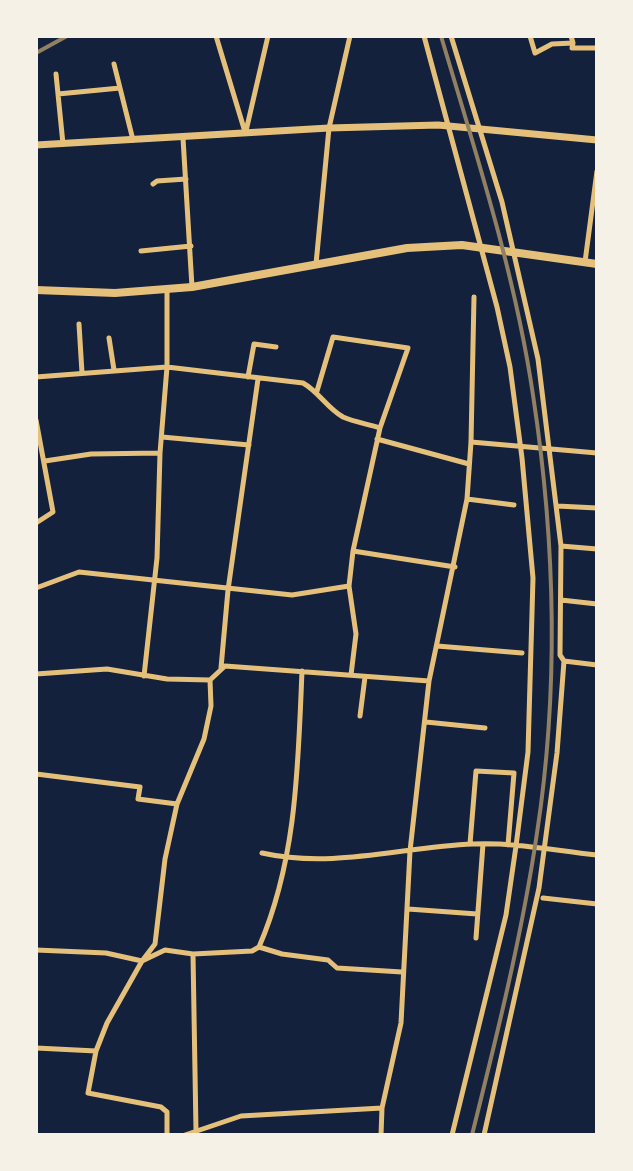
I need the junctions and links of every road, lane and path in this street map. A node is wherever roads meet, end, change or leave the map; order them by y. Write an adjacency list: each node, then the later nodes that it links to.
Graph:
1 (216, 36): 17 (street)
2 (350, 36): 15 (street)
3 (424, 36): 14 (street)
4 (451, 36): 16 (street)
5 (530, 36): 8 (street)
6 (571, 36): 8 (street)
7 (267, 37): 17 (street)
8 (573, 43): 9 (street)
9 (597, 48)
10 (114, 64): 12 (street)
11 (56, 74): 13 (street)
12 (120, 88): 13 (street); 19 (street)
13 (58, 94): 21 (street)
14 (449, 126): 15 (street); 16 (street); 27 (street)
15 (328, 128): 17 (street); 32 (street)
16 (478, 128): 20 (street); 30 (street)
17 (245, 132): 18 (street)
18 (183, 138): 19 (street); 24 (street)
19 (133, 140): 21 (street)
20 (597, 140)
21 (63, 144): 22 (street)
22 (36, 145)
23 (597, 171): 26 (street)
24 (186, 179): 25 (street); 28 (street)
25 (153, 184)
26 (596, 194): 31 (street)
27 (481, 245): 30 (main road); 32 (main road); 54 (street)
28 (192, 246): 29 (street); 34 (street)
29 (141, 251)
30 (515, 251): 31 (main road); 55 (street)
31 (585, 262): 33 (main road)
32 (316, 264): 34 (main road)
33 (597, 264)
34 (192, 286): 35 (main road)
35 (167, 289): 36 (main road); 41 (street)
36 (36, 290)
37 (474, 297): 52 (street)
38 (79, 324): 43 (street)
39 (110, 338): 42 (street)
40 (276, 347): 45 (street)
41 (167, 367): 42 (street); 45 (street); 50 (street)
42 (114, 370): 43 (street)
43 (82, 373): 44 (street)
44 (36, 376)
45 (248, 377): 46 (street)
46 (258, 379): 47 (street); 53 (street)
47 (317, 391): 49 (street); 49 (street)
48 (36, 420): 58 (street)
49 (380, 428): 51 (street)
50 (162, 437): 53 (street); 56 (street)
51 (377, 439): 59 (street); 67 (street)
52 (471, 441): 54 (street); 59 (street)
53 (249, 445): 72 (street)
54 (521, 446): 55 (street); 95 (street)
55 (551, 449): 57 (street); 62 (street)
56 (160, 453): 58 (street); 69 (street)
57 (597, 453)
58 (45, 461): 64 (street)
59 (469, 464): 60 (street)
60 (467, 499): 61 (street); 68 (street)
61 (514, 505)
62 (557, 506): 63 (street); 65 (street)
63 (597, 508)
64 (36, 523)
65 (561, 546): 66 (street); 73 (street)
66 (597, 549)
67 (353, 551): 68 (street); 70 (street)
68 (455, 567): 75 (street)
69 (154, 582): 71 (street); 72 (street); 83 (street)
70 (349, 586): 72 (street); 82 (street)
71 (36, 588)
72 (228, 590): 79 (street)
73 (561, 600): 74 (street); 77 (street)
74 (597, 604)
75 (437, 646): 76 (street); 86 (street)
76 (522, 653)
77 (564, 661): 78 (street); 96 (street)
78 (597, 665)
79 (221, 668): 80 (street); 85 (street)
80 (302, 671): 82 (street); 100 (street)
81 (36, 674): 83 (street)
82 (351, 675): 84 (street)
83 (144, 676): 85 (street)
84 (365, 677): 86 (street); 87 (street)
85 (210, 680): 91 (street)
86 (429, 681): 88 (street)
87 (360, 716)
88 (426, 722): 89 (street); 97 (street)
89 (485, 728)
90 (36, 774): 91 (street)
91 (177, 804): 109 (street)
92 (470, 844): 93 (street); 94 (street); 97 (street)
93 (483, 844): 94 (street); 104 (street)
94 (508, 845): 95 (street)
95 (516, 846): 96 (street); 118 (street)
96 (544, 849): 99 (street); 119 (street)
97 (410, 851): 100 (street); 103 (street)
98 (262, 854): 100 (street)
99 (597, 855)
100 (287, 859): 106 (street)
101 (543, 898): 102 (street)
102 (597, 904)
103 (408, 909): 104 (street); 110 (street)
104 (477, 914): 105 (street)
105 (476, 938)
106 (259, 947): 108 (street); 110 (street)
107 (36, 950): 109 (street)
108 (193, 954): 109 (street); 114 (street)
109 (142, 961): 112 (street)
110 (402, 972): 113 (street)
111 (36, 1048): 112 (street)
112 (96, 1051): 115 (street)
113 (382, 1108): 114 (street); 117 (street)
114 (196, 1131): 116 (street)
115 (167, 1135)
116 (185, 1135)
117 (381, 1135)
118 (453, 1135)
119 (484, 1135)

